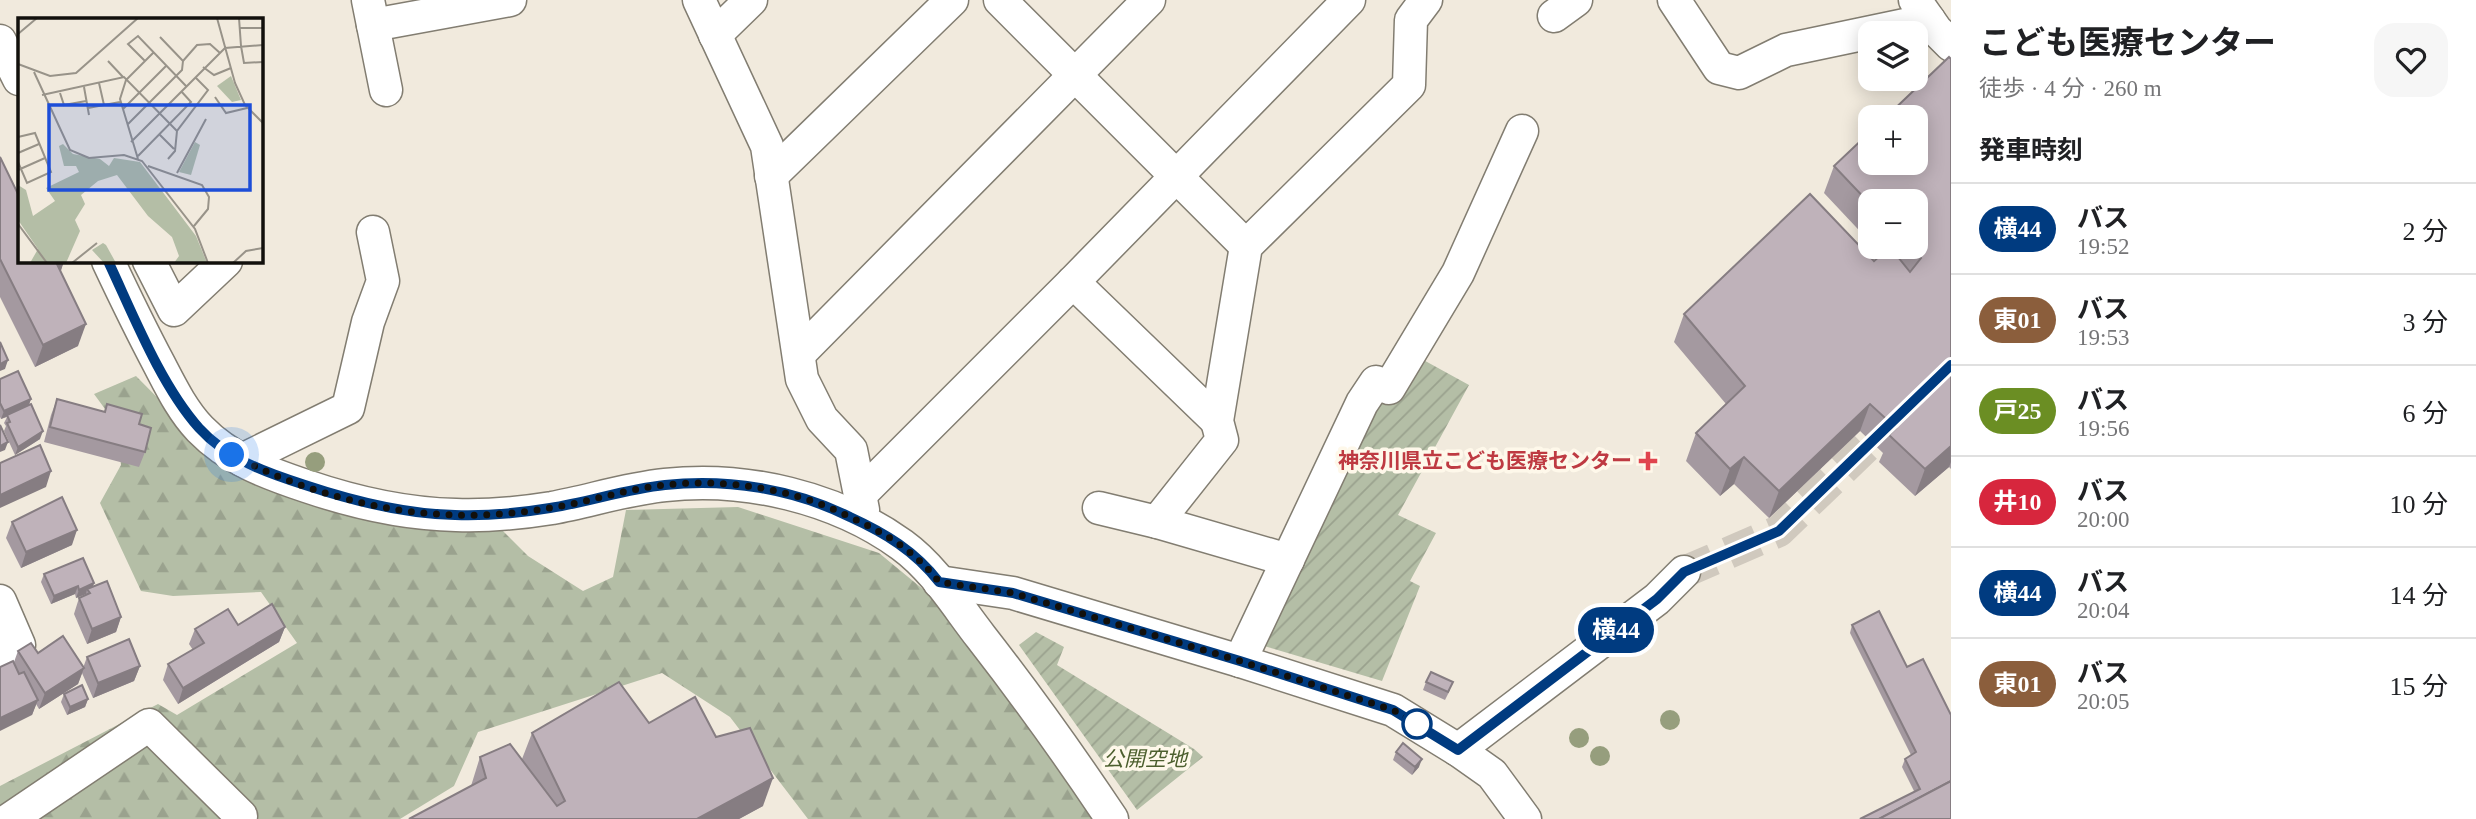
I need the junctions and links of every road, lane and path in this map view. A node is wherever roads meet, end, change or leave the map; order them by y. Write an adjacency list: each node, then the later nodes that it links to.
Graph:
1 (510, 0): 11 (street)
2 (699, 0): 12 (street)
3 (751, 0): 12 (street)
4 (952, 0): 20 (street)
5 (1000, 0): 15 (street)
6 (1149, 0): 15 (street)
7 (1349, 0): 19 (street)
8 (1426, 0): 22 (street)
9 (1674, 0): 10 (street)
10 (1922, 10): 14 (street)
11 (370, 13): 17 (street)
12 (715, 35): 20 (street)
13 (0, 41): 16 (street)
14 (1951, 44)
15 (1075, 74): 19 (street); 27 (street)
16 (18, 77)
17 (386, 90)
18 (1521, 131): 33 (street)
19 (1176, 175): 22 (street); 26 (street)
20 (771, 176): 27 (street)
21 (373, 232): 29 (street)
22 (1245, 246): 28 (street)
23 (109, 262): 29 (street)
24 (150, 262): 25 (street)
25 (225, 262)
26 (1073, 282): 28 (street); 30 (street)
27 (799, 354): 30 (street)
28 (1216, 421): 32 (street)
29 (242, 460): 30 (street)
30 (860, 508): 35 (street)
31 (1099, 508): 32 (street)
32 (1157, 522): 33 (street)
33 (1288, 560): 38 (street)
34 (1684, 572): 39 (street)
35 (939, 582): 38 (street); 42 (street)
36 (0, 601): 37 (street)
37 (0, 654)
38 (1240, 661): 39 (street)
39 (1458, 750): 43 (street)
40 (241, 816): 41 (street)
41 (10, 819)
42 (1112, 819)
43 (1525, 819)

